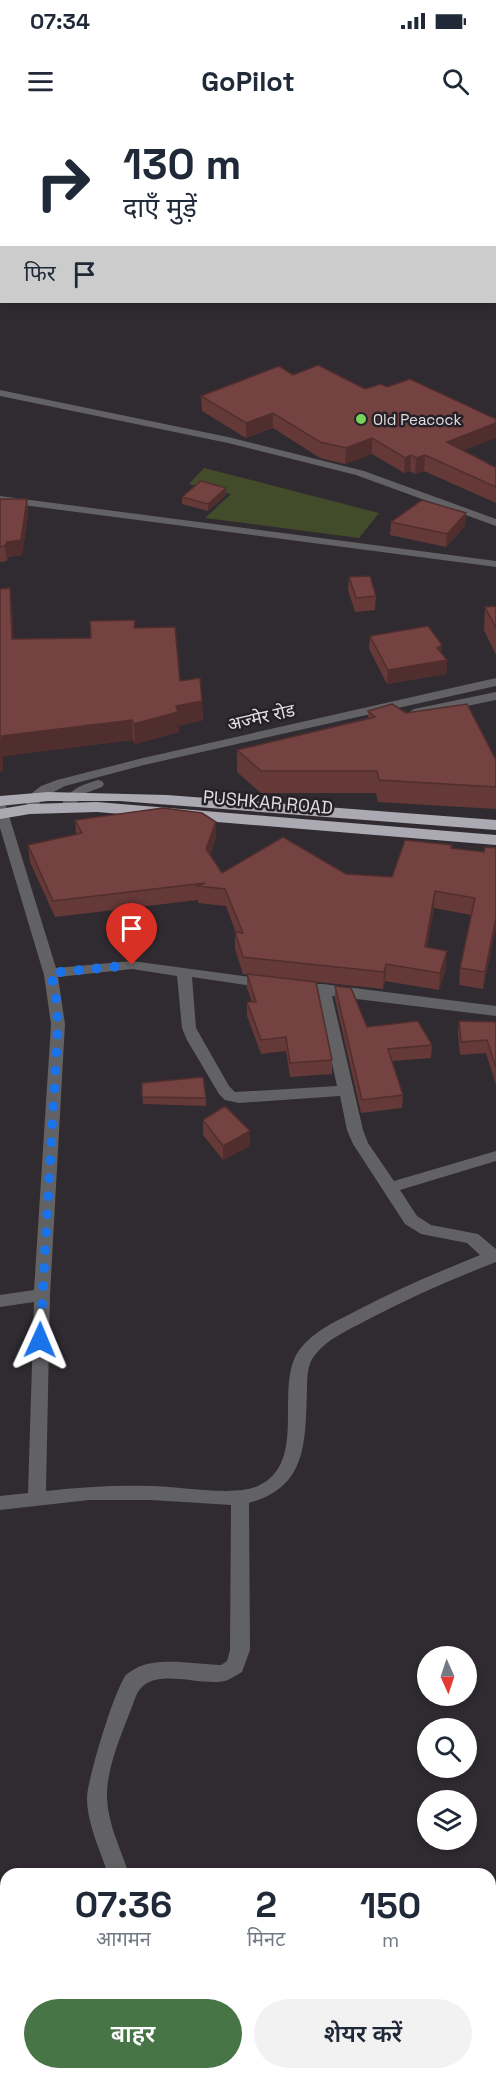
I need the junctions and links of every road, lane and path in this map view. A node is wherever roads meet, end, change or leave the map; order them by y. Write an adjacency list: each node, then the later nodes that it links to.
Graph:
1 (0, 393): 3 (street)
2 (0, 499): 4 (street)
3 (496, 523)
4 (496, 564)
5 (496, 682): 8 (street, अज्मेर रोड)
6 (496, 696): 7 (street, अज्मेर रोड)
7 (69, 801): 8 (highway, PUSHKAR ROAD); 10 (highway, PUSHKAR ROAD); 11 (highway, PUSHKAR ROAD)
8 (33, 803): 9 (highway, PUSHKAR ROAD)
9 (1, 808): 13 (street)
10 (496, 825)
11 (496, 840)
12 (184, 972): 13 (street); 14 (street); 16 (street)
13 (51, 973): 20 (street)
14 (323, 989): 15 (street); 16 (street)
15 (496, 1011)
16 (346, 1090): 18 (street)
17 (496, 1156): 18 (street)
18 (389, 1188): 19 (street)
19 (494, 1256): 23 (street)
20 (42, 1295): 21 (street); 22 (street)
21 (0, 1301)
22 (37, 1497): 23 (street); 24 (street)
23 (240, 1498): 25 (street)
24 (0, 1503)
25 (117, 1868)

